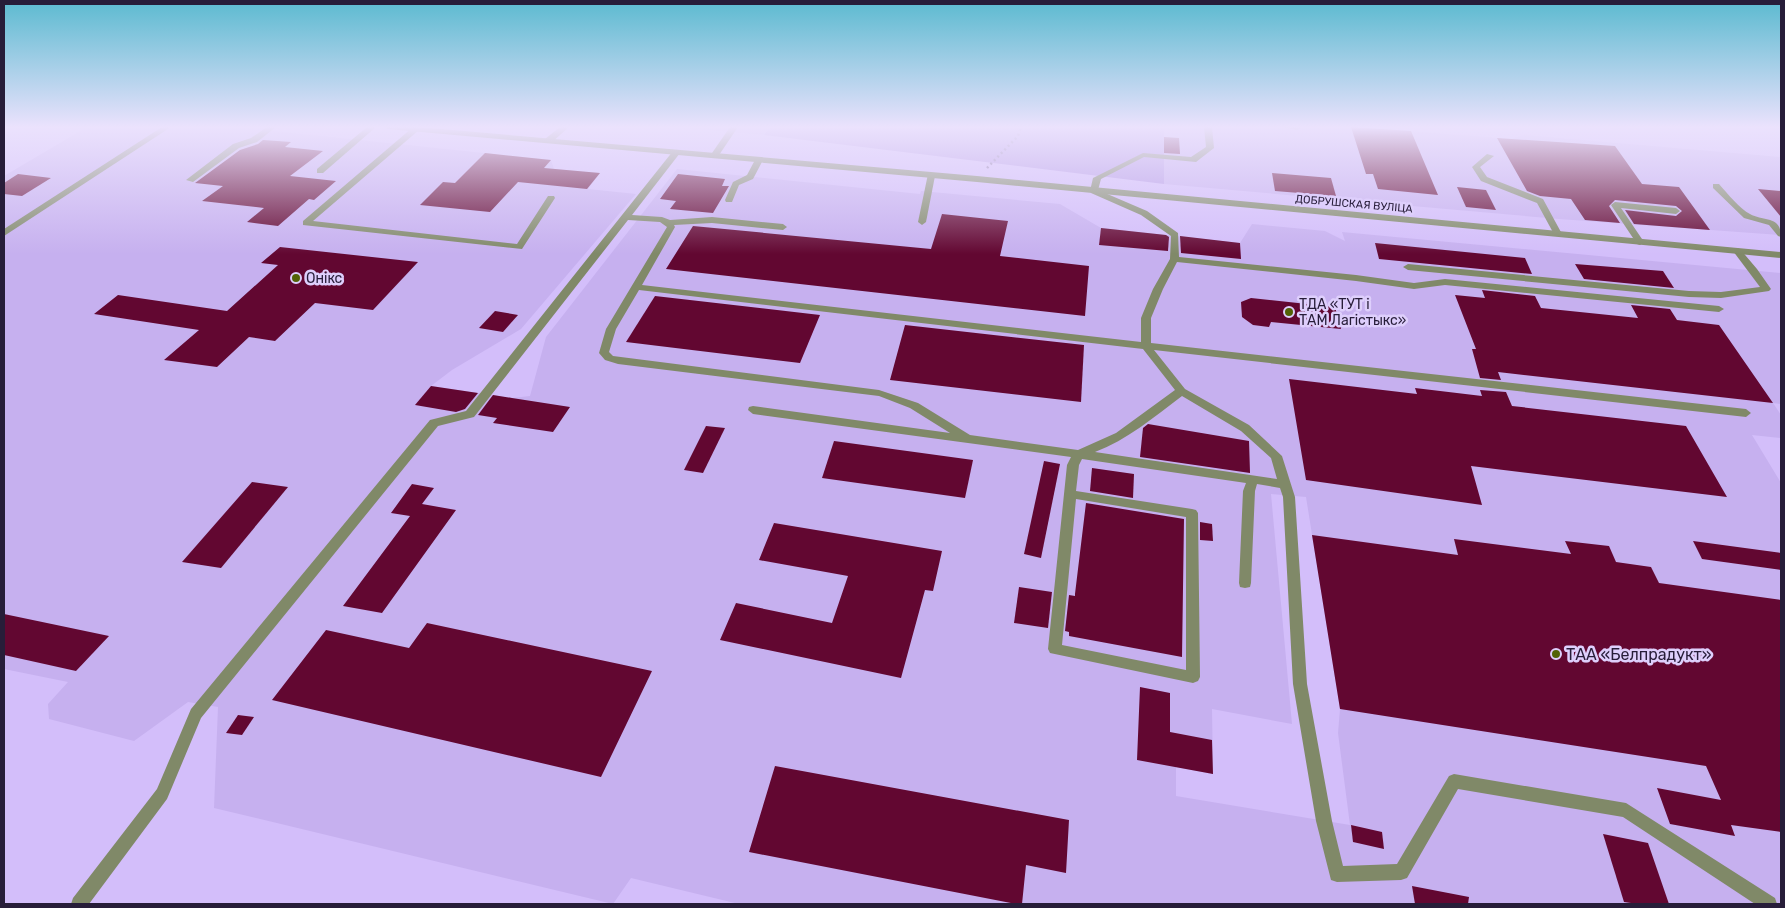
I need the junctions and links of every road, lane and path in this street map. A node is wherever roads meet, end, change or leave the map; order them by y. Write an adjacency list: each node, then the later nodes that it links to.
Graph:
1 (102, 169): 22 (lane)
2 (204, 169): 12 (lane)
3 (369, 169): 15 (lane)
4 (663, 169): 18 (lane)
5 (754, 169): 16 (lane)
6 (860, 169): 10 (street, ДОБРУШСКАЯ ВУЛІЦА)
7 (986, 169): 11 (path)
8 (1114, 169): 14 (lane)
9 (1478, 169): 23 (lane)
10 (931, 176): 11 (street, ДОБРУШСКАЯ ВУЛІЦА); 19 (lane)
11 (977, 179): 14 (street, ДОБРУШСКАЯ ВУЛІЦА)
12 (190, 180)
13 (1716, 186): 24 (lane)
14 (1094, 191): 23 (street, ДОБРУШСКАЯ ВУЛІЦА); 28 (lane)
15 (551, 198)
16 (729, 200)
17 (1676, 211): 25 (lane)
18 (625, 217): 20 (lane); 42 (lane)
19 (922, 222)
20 (669, 223): 21 (lane); 30 (lane)
21 (783, 227)
22 (4, 233)
23 (1558, 234): 25 (street, ДОБРУШСКАЯ ВУЛІЦА)
24 (1781, 234)
25 (1640, 242): 26 (street, ДОБРУШСКАЯ ВУЛІЦА)
26 (1737, 251): 27 (street, ДОБРУШСКАЯ ВУЛІЦА); 29 (lane)
27 (1781, 255)
28 (1174, 259): 31 (lane); 32 (lane)
29 (1408, 267)
30 (636, 287): 32 (lane); 36 (lane)
31 (1719, 310)
32 (1146, 346): 33 (lane); 35 (lane)
33 (1181, 391): 37 (lane); 39 (lane)
34 (753, 410): 36 (lane)
35 (1746, 413)
36 (967, 439): 37 (lane)
37 (1078, 454): 38 (lane); 40 (lane)
38 (1253, 480): 39 (lane); 41 (lane)
39 (1285, 484): 43 (lane)
40 (1070, 494): 40 (lane)
41 (1245, 583)
42 (79, 904)
43 (1769, 904)

